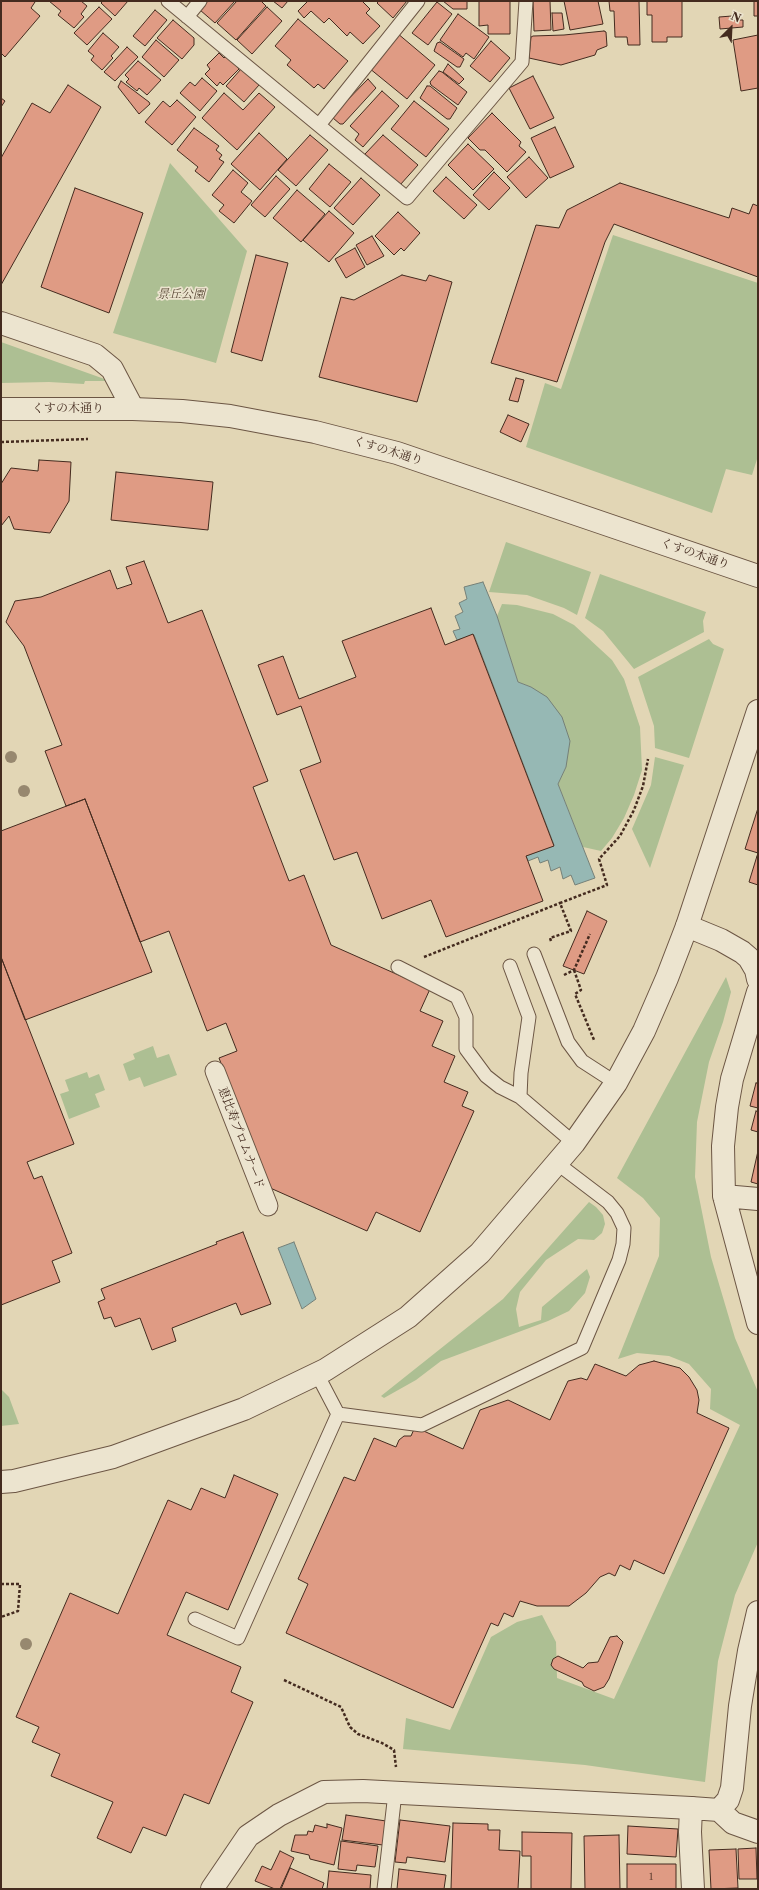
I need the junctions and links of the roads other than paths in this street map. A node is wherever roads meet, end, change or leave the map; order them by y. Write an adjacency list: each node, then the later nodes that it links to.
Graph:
1 (168, 1): 5 (lane)
2 (200, 1): 5 (lane)
3 (418, 1): 6 (lane)
4 (526, 1): 6 (lane)
5 (187, 16): 6 (lane)
6 (320, 125)
7 (1, 323): 8 (street)
8 (133, 408): 9 (street, くすの木通り); 10 (street, くすの木通り)
9 (1, 409)
10 (758, 576)
11 (758, 711): 12 (street)
12 (687, 926): 14 (street); 20 (street)
13 (534, 954): 20 (lane)
14 (754, 958): 17 (street)
15 (510, 966): 21 (lane)
16 (398, 967): 21 (lane)
17 (758, 979)
18 (758, 992): 24 (street)
19 (215, 1071): 26 (street, 恵比寿プロムナード)
20 (616, 1083): 22 (street)
21 (520, 1097): 22 (lane)
22 (574, 1143): 23 (street)
23 (558, 1164): 28 (street); 29 (lane)
24 (724, 1196): 25 (street); 27 (street)
25 (758, 1199)
26 (268, 1206)
27 (758, 1323)
28 (317, 1374): 29 (lane); 30 (street)
29 (338, 1414): 32 (lane)
30 (1, 1482)
31 (758, 1612): 35 (street)
32 (195, 1620)
33 (395, 1793): 34 (street); 37 (street); 38 (lane)
34 (691, 1808): 35 (street); 39 (street)
35 (719, 1810): 36 (street)
36 (758, 1832)
37 (212, 1889)
38 (384, 1889)
39 (693, 1889)

